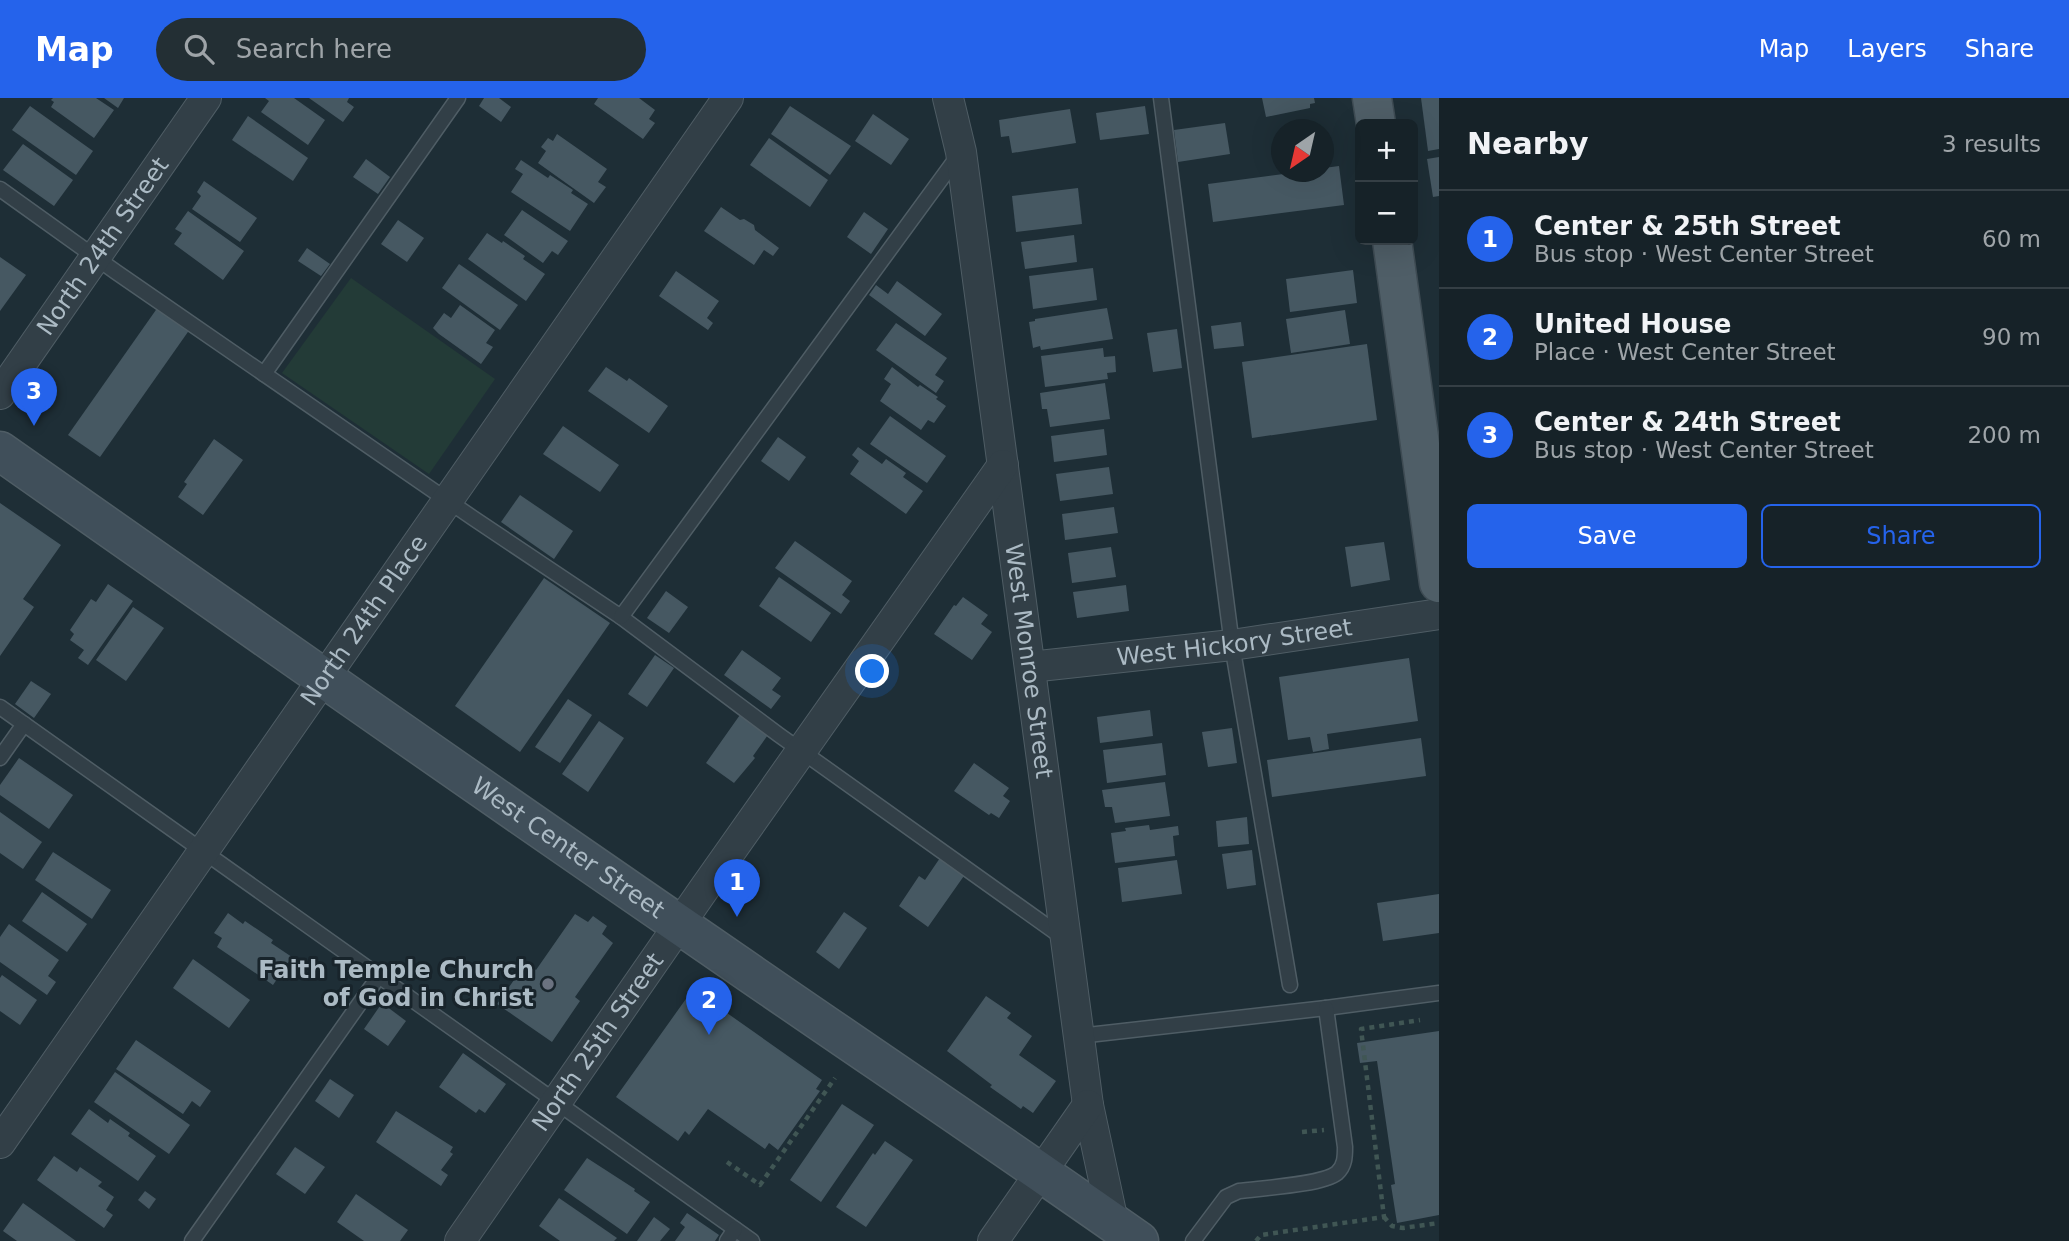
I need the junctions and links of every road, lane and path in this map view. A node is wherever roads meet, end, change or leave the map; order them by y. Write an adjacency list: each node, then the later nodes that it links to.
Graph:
1 (206, 98): 11 (street, North 24th Street)
2 (458, 98): 12 (lane)
3 (728, 98): 16 (street, North 24th Place)
4 (948, 98): 8 (street, West Monroe Street)
5 (1161, 98): 20 (lane)
6 (1372, 98): 7 (main road)
7 (1375, 119)
8 (961, 152): 15 (street, West Monroe Street); 19 (lane)
9 (0, 189): 11 (lane)
10 (1393, 245): 17 (main road)
11 (95, 257): 12 (lane); 13 (street, North 24th Street)
12 (264, 374): 16 (lane)
13 (0, 394)
14 (0, 451): 22 (street, West Center Street)
15 (1003, 465): 21 (street, West Monroe Street); 25 (street, North 25th Street)
16 (448, 500): 19 (lane); 22 (street, North 24th Place)
17 (1439, 583)
18 (1439, 614): 20 (street, West Hickory Street)
19 (621, 617): 25 (lane)
20 (1232, 645): 21 (street, West Hickory Street); 31 (lane)
21 (1030, 667): 29 (street, West Monroe Street)
22 (325, 679): 27 (street, North 24th Place); 28 (street, West Center Street)
23 (0, 707): 24 (lane)
24 (24, 724): 26 (lane); 27 (lane)
25 (801, 751): 28 (street, North 25th Street); 29 (lane)
26 (0, 758)
27 (204, 852): 30 (lane); 38 (street, North 24th Place)
28 (679, 925): 36 (street, North 25th Street); 40 (street, West Center Street)
29 (1066, 939): 34 (street, West Monroe Street)
30 (379, 976): 36 (lane); 45 (lane)
31 (1290, 985)
32 (1439, 993): 33 (lane)
33 (1326, 1009): 34 (lane); 49 (lane)
34 (1079, 1036): 37 (street, West Monroe Street)
35 (835, 1078): 39 (path)
36 (556, 1103): 44 (lane); 46 (street, North 25th Street)
37 (1088, 1105): 40 (street); 43 (street, West Monroe Street)
38 (0, 1143)
39 (727, 1162)
40 (1041, 1171): 43 (street, West Center Street); 48 (street)
41 (1384, 1217): 42 (path)
42 (1439, 1223)
43 (1126, 1232)
44 (731, 1235): 47 (lane)
45 (192, 1241)
46 (460, 1241)
47 (752, 1241)
48 (993, 1241)
49 (1194, 1241)

